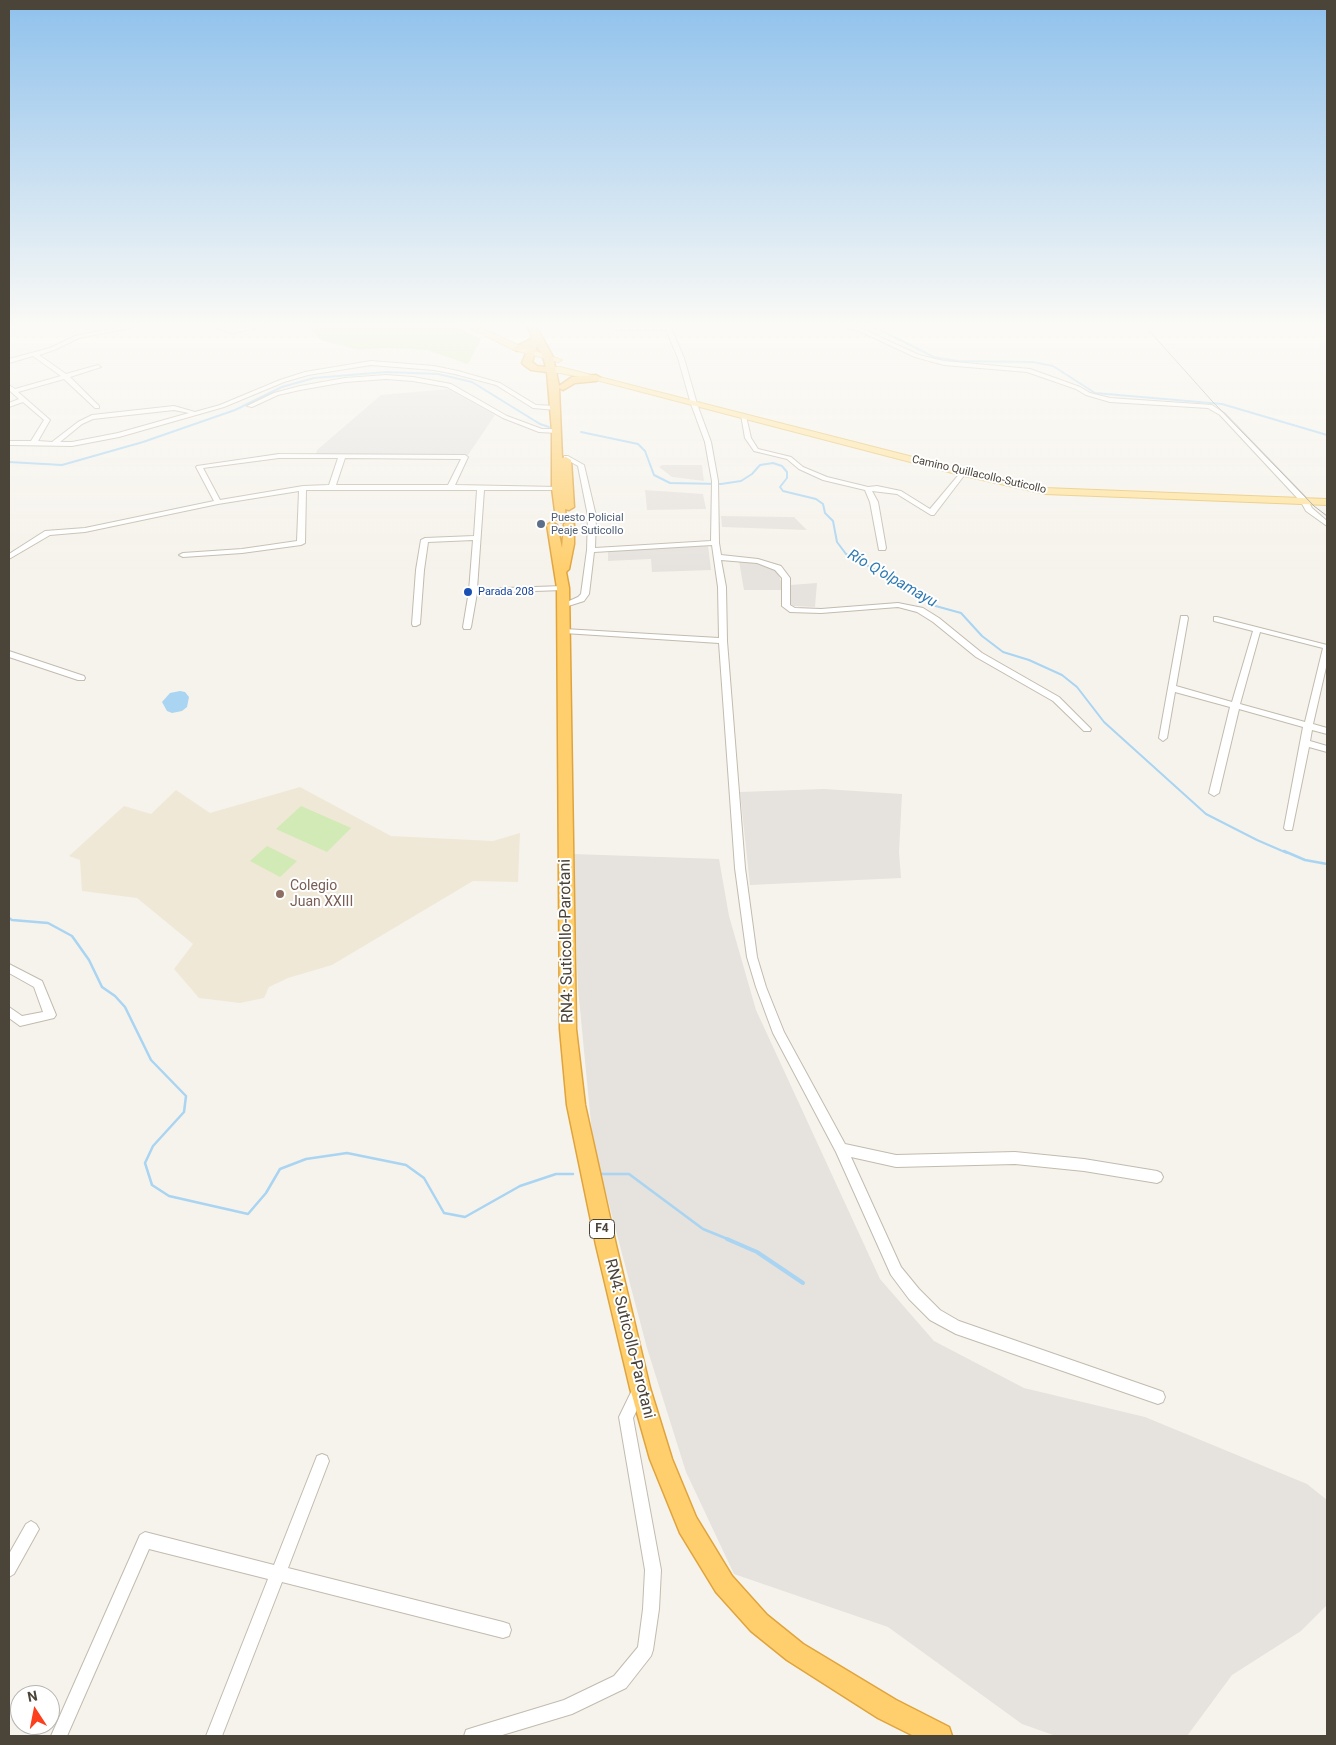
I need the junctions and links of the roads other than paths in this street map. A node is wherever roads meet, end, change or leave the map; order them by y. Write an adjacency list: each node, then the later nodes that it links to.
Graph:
1 (33, 407): 14 (street)
2 (213, 407): 10 (street)
3 (487, 407): 12 (street)
4 (544, 407): 9 (street)
5 (561, 407): 17 (highway, F4)
6 (695, 407): 31 (street)
7 (708, 407): 11 (main road, Camino Quillacollo-Suticollo)
8 (1212, 407): 25 (street)
9 (556, 408): 12 (highway, F4)
10 (195, 413): 15 (street); 15 (street)
11 (743, 416): 18 (main road, Camino Quillacollo-Suticollo); 24 (street)
12 (557, 431): 23 (highway, F4)
13 (9, 443): 14 (street)
14 (33, 444): 15 (street)
15 (53, 444)
16 (342, 456): 19 (street); 21 (street); 26 (street)
17 (566, 457): 28 (highway, F4); 33 (street)
18 (963, 473): 24 (street); 25 (main road, Camino Quillacollo-Suticollo)
19 (332, 487): 20 (street); 21 (street)
20 (303, 488): 26 (street); 34 (street)
21 (450, 488): 22 (street)
22 (481, 488): 23 (street); 30 (street)
23 (557, 488): 28 (highway, F4)
24 (868, 489): 32 (street)
25 (1304, 501): 27 (main road, Camino Quillacollo-Suticollo); 29 (street)
26 (218, 502): 36 (street)
27 (1327, 502)
28 (561, 521): 37 (highway, RN4: Suticollo-Parotani / F4); 37 (highway, RN4: Suticollo-Parotani / F4)
29 (1327, 524)
30 (478, 538): 38 (street); 41 (street)
31 (715, 542): 33 (street); 35 (street)
32 (882, 548)
33 (591, 550): 37 (street)
34 (184, 555)
35 (717, 557): 45 (street); 52 (street)
36 (9, 558)
37 (562, 590): 38 (street); 44 (highway, RN4: Suticollo-Parotani / F4)
38 (473, 592): 42 (street)
39 (1184, 618): 49 (street)
40 (1217, 619): 43 (street)
41 (416, 624)
42 (466, 628)
43 (1257, 629): 46 (street); 50 (street)
44 (564, 631): 45 (street); 63 (highway, RN4: Suticollo-Parotani / F4)
45 (723, 640): 61 (street)
46 (1327, 647): 51 (street)
47 (9, 654): 48 (street)
48 (81, 678)
49 (1172, 688): 50 (street); 54 (street)
50 (1235, 706): 51 (street); 57 (street)
51 (1308, 726): 53 (street); 55 (street)
52 (1087, 729)
53 (1327, 731)
54 (1163, 738)
55 (1305, 743): 56 (street); 58 (street)
56 (1327, 749)
57 (1214, 793)
58 (1290, 828)
59 (9, 968): 60 (street)
60 (9, 1012)
61 (841, 1149): 62 (street); 64 (street)
62 (1157, 1177)
63 (640, 1388): 72 (street); 73 (highway, RN4: Suticollo-Parotani / F4)
64 (1158, 1398)
65 (322, 1461): 68 (street)
66 (31, 1529): 67 (street)
67 (9, 1569)
68 (278, 1574): 69 (street); 70 (street); 71 (street)
69 (503, 1630)
70 (59, 1736)
71 (214, 1736)
72 (472, 1736)
73 (940, 1736)

